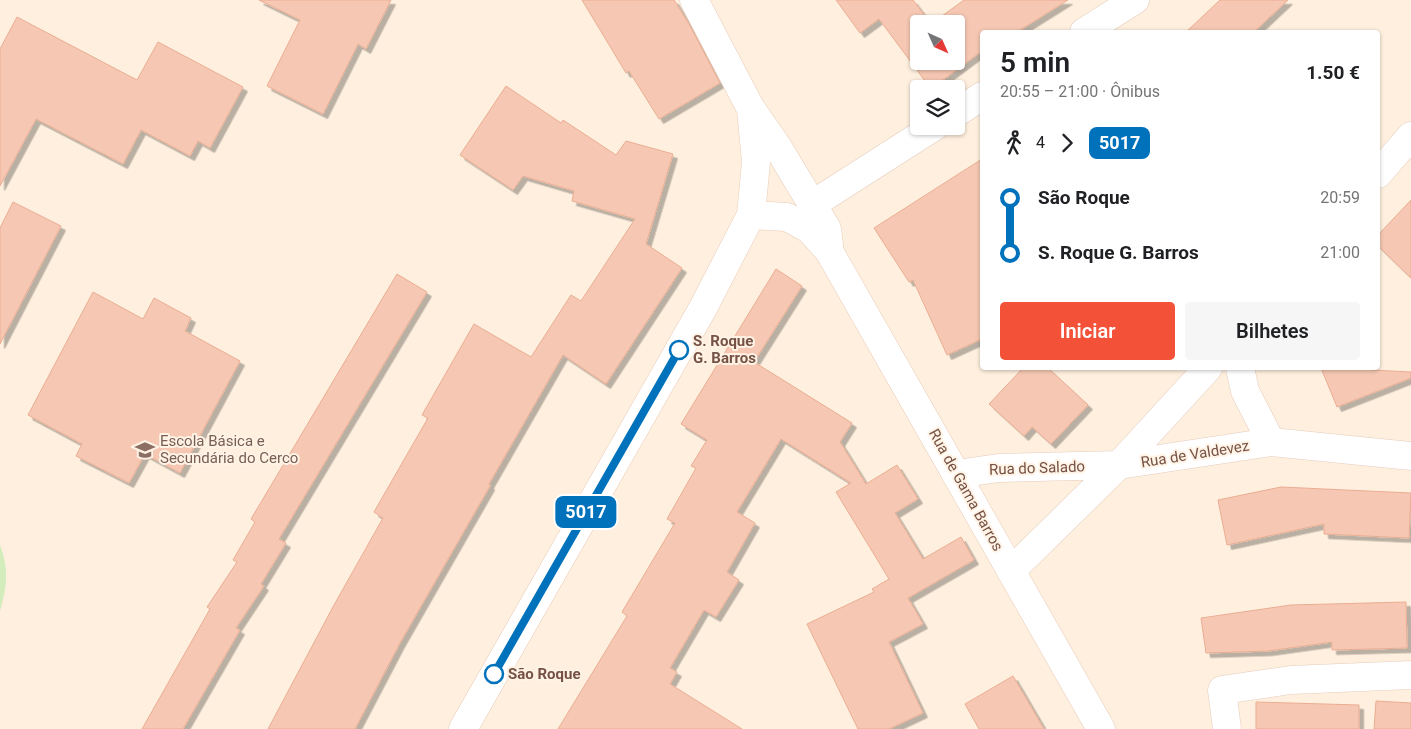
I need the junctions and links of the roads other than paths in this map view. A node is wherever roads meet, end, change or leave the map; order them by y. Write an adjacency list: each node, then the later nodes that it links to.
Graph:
1 (694, 0): 6 (main road)
2 (1135, 0): 3 (main road)
3 (1087, 30)
4 (980, 97): 5 (main road)
5 (965, 107)
6 (751, 109): 10 (main road, Rua de Gama Barros); 11 (main road)
7 (921, 135): 10 (main road)
8 (1409, 141): 9 (main road)
9 (1380, 172)
10 (813, 204): 12 (main road, Rua de Gama Barros)
11 (751, 215): 12 (main road, Rua de Gama Barros); 21 (main road)
12 (829, 251): 18 (main road, Rua de Gama Barros)
13 (1206, 370): 17 (main road, Rua do Salado)
14 (1240, 370): 15 (main road, Rua de Valdevez)
15 (1271, 442): 16 (main road, Rua de Valdevez); 17 (main road, Rua de Valdevez)
16 (1411, 456)
17 (1119, 465): 18 (main road, Rua do Salado); 19 (main road, Rua do Salado)
18 (956, 474): 19 (main road, Rua de Gama Barros)
19 (1012, 571): 22 (main road, Rua de Gama Barros)
20 (1411, 675): 23 (main road)
21 (463, 729)
22 (1101, 729)
23 (1227, 729)

